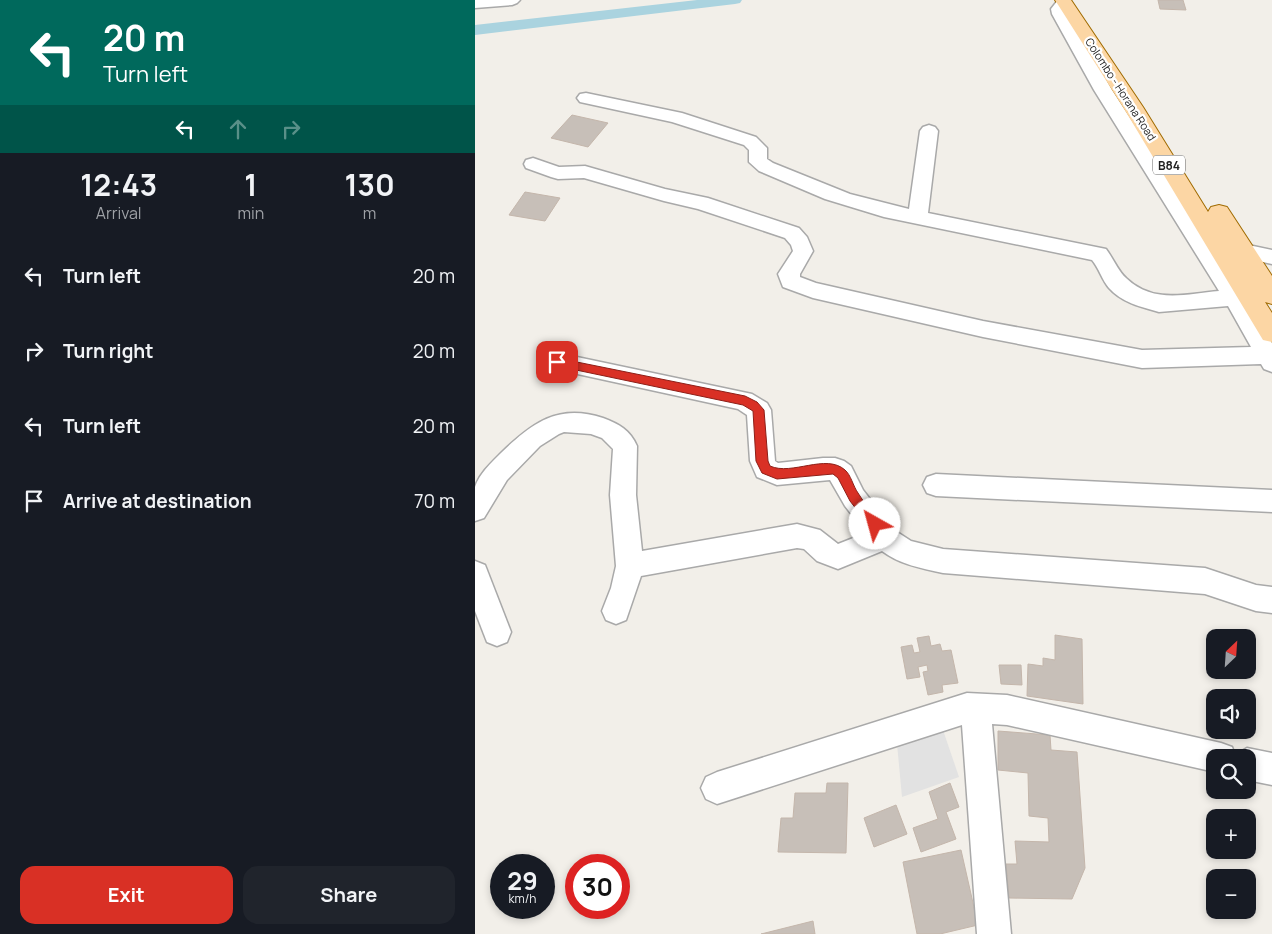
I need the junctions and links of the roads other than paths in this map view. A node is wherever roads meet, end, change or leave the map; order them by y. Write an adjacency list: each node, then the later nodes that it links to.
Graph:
1 (512, 0): 3 (street)
2 (1069, 1): 8 (main road, Colombo - Horana Road / B84); 9 (main road, Colombo - Horana Road / B84); 12 (street)
3 (475, 4)
4 (586, 98): 7 (street)
5 (929, 131): 7 (street)
6 (533, 164): 14 (street)
7 (918, 218): 12 (street)
8 (1220, 246): 9 (street); 12 (main road, Colombo - Horana Road / B84)
9 (1246, 251): 10 (street); 11 (main road, Colombo - Horana Road / B84)
10 (1272, 257)
11 (1272, 295)
12 (1242, 296): 13 (main road, Colombo - Horana Road / B84); 14 (street)
13 (1272, 333)
14 (1269, 359)
15 (557, 362): 19 (street)
16 (936, 485): 17 (street)
17 (1272, 501)
18 (475, 510): 20 (street)
19 (885, 538): 20 (street); 22 (street)
20 (630, 566): 23 (street)
21 (475, 574): 24 (street)
22 (1272, 600)
23 (616, 611)
24 (497, 632)
25 (976, 709): 26 (street); 29 (street); 30 (street)
26 (1206, 755)
27 (1256, 766): 28 (street)
28 (1272, 769)
29 (717, 788)
30 (994, 934)

